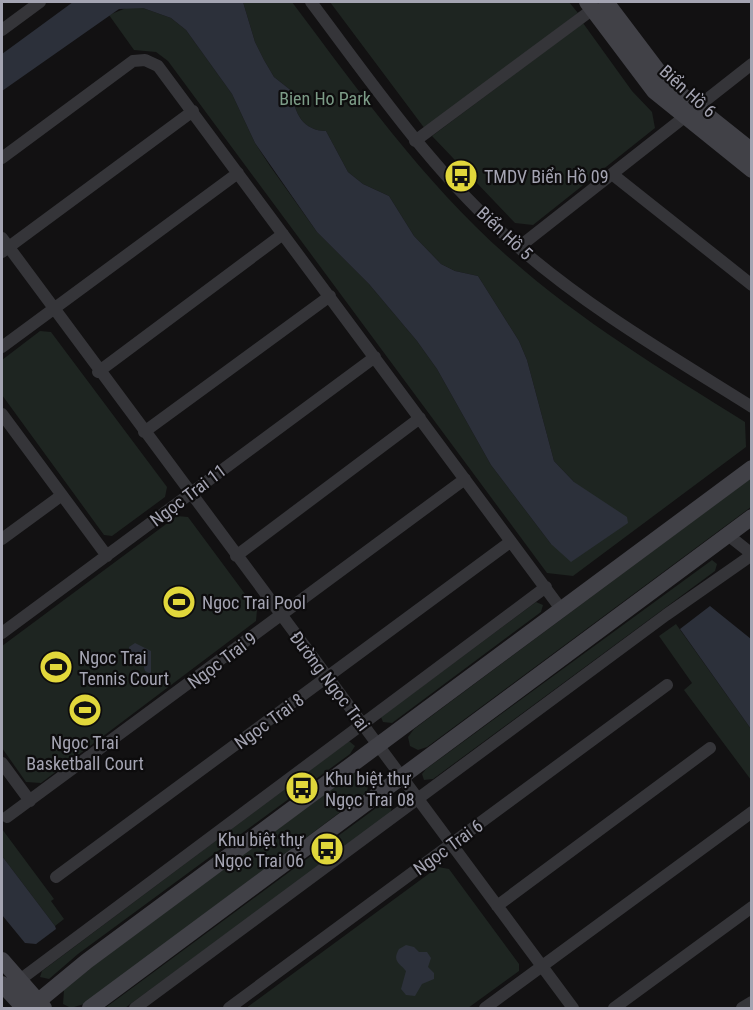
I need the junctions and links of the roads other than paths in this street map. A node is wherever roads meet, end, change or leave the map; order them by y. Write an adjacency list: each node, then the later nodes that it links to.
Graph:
1 (40, 2): 4 (street)
2 (312, 2): 8 (street, Biển Hồ 5)
3 (596, 4): 7 (main road, Biển Hồ 6); 8 (street)
4 (2, 30)
5 (752, 64): 7 (street)
6 (193, 111): 10 (street); 12 (street); 15 (street)
7 (691, 112): 9 (main road, Biển Hồ 6); 11 (main road, Biển Hồ 6); 13 (street)
8 (415, 141): 16 (street, Biển Hồ 5)
9 (752, 151)
10 (2, 158)
11 (752, 170)
12 (238, 173): 14 (street); 19 (street)
13 (612, 174): 16 (street); 17 (street)
14 (283, 234): 18 (street); 22 (street)
15 (4, 246): 19 (street, Đường Ngọc Trai)
16 (519, 248): 23 (street, Biển Hồ 5)
17 (752, 285)
18 (330, 296): 21 (street); 26 (street)
19 (53, 310): 20 (street); 22 (street, Đường Ngọc Trai)
20 (2, 347)
21 (375, 357): 25 (street); 29 (street, Ngọc Trai 11)
22 (99, 372): 26 (street, Đường Ngọc Trai)
23 (752, 407)
24 (2, 414): 30 (street)
25 (420, 418): 28 (street); 37 (street)
26 (144, 432): 29 (street, Đường Ngọc Trai)
27 (752, 468): 39 (main road)
28 (465, 479): 34 (street); 40 (street, Ngọc Trai 9)
29 (189, 494): 36 (street, Ngọc Trai 11); 37 (street, Đường Ngọc Trai)
30 (62, 495): 33 (street); 36 (street)
31 (752, 517): 32 (main road)
32 (728, 535): 35 (street); 48 (main road)
33 (2, 539)
34 (510, 542): 38 (street); 42 (street, Ngọc Trai 8)
35 (752, 554): 49 (street)
36 (107, 556): 41 (street, Ngọc Trai 11)
37 (236, 556): 40 (street, Đường Ngọc Trai)
38 (546, 587): 39 (street); 44 (street)
39 (561, 609): 45 (main road)
40 (281, 616): 42 (street, Đường Ngọc Trai); 50 (street, Ngọc Trai 9)
41 (2, 633)
42 (327, 678): 44 (street, Đường Ngọc Trai); 54 (street, Ngọc Trai 8)
43 (667, 685): 53 (street, Ngọc Trai 6)
44 (361, 723): 45 (street, Đường Ngọc Trai); 59 (street)
45 (377, 744): 48 (street, Đường Ngọc Trai); 61 (main road)
46 (710, 747): 55 (street)
47 (2, 763): 50 (street)
48 (400, 776): 49 (street, Đường Ngọc Trai); 62 (main road)
49 (418, 800): 53 (street, Đường Ngọc Trai); 63 (street)
50 (30, 801): 52 (street, Ngọc Trai 9)
51 (752, 812): 58 (street)
52 (7, 817)
53 (451, 845): 55 (street, Đường Ngọc Trai); 64 (street, Ngọc Trai 6)
54 (56, 877)
55 (497, 906): 58 (street, Đường Ngọc Trai)
56 (752, 907): 67 (street)
57 (2, 960): 59 (main road)
58 (542, 966): 65 (street); 66 (street, Đường Ngọc Trai)
59 (9, 984): 61 (main road)
60 (752, 1002): 68 (street)
61 (34, 1007)
62 (90, 1008)
63 (135, 1008)
64 (228, 1008)
65 (485, 1008)
66 (573, 1008)
67 (614, 1008)
68 (742, 1008)

